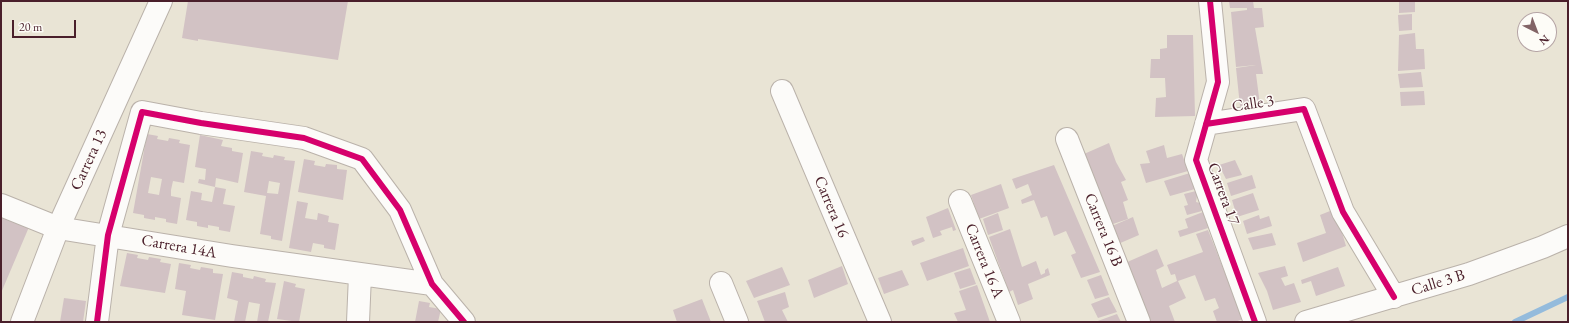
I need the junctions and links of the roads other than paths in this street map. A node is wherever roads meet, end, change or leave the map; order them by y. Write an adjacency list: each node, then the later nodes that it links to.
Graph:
1 (161, 1): 8 (street, Carrera 13)
2 (1210, 1): 4 (street, Carrera 17)
3 (782, 91): 20 (street, Carrera 16)
4 (1206, 124): 14 (street, Calle 3); 23 (street, Carrera 17)
5 (1067, 139): 22 (street, Carrera 16 B)
6 (960, 201): 21 (street, Carrera 16 A)
7 (1, 205): 8 (street, Carrera 14A)
8 (58, 228): 9 (street, Carrera 14A); 15 (street, Carrera 13)
9 (108, 235): 11 (street, Carrera 14A); 13 (street); 16 (street)
10 (1568, 236): 14 (street, Calle 3 B)
11 (360, 275): 13 (street, Carrera 14A); 17 (street)
12 (722, 283): 19 (street)
13 (432, 284): 18 (street)
14 (1394, 297): 24 (street, Calle 3 B)
15 (22, 322)
16 (97, 322)
17 (358, 322)
18 (464, 322)
19 (737, 322)
20 (880, 322)
21 (1009, 322)
22 (1139, 322)
23 (1255, 322)
24 (1306, 322)

